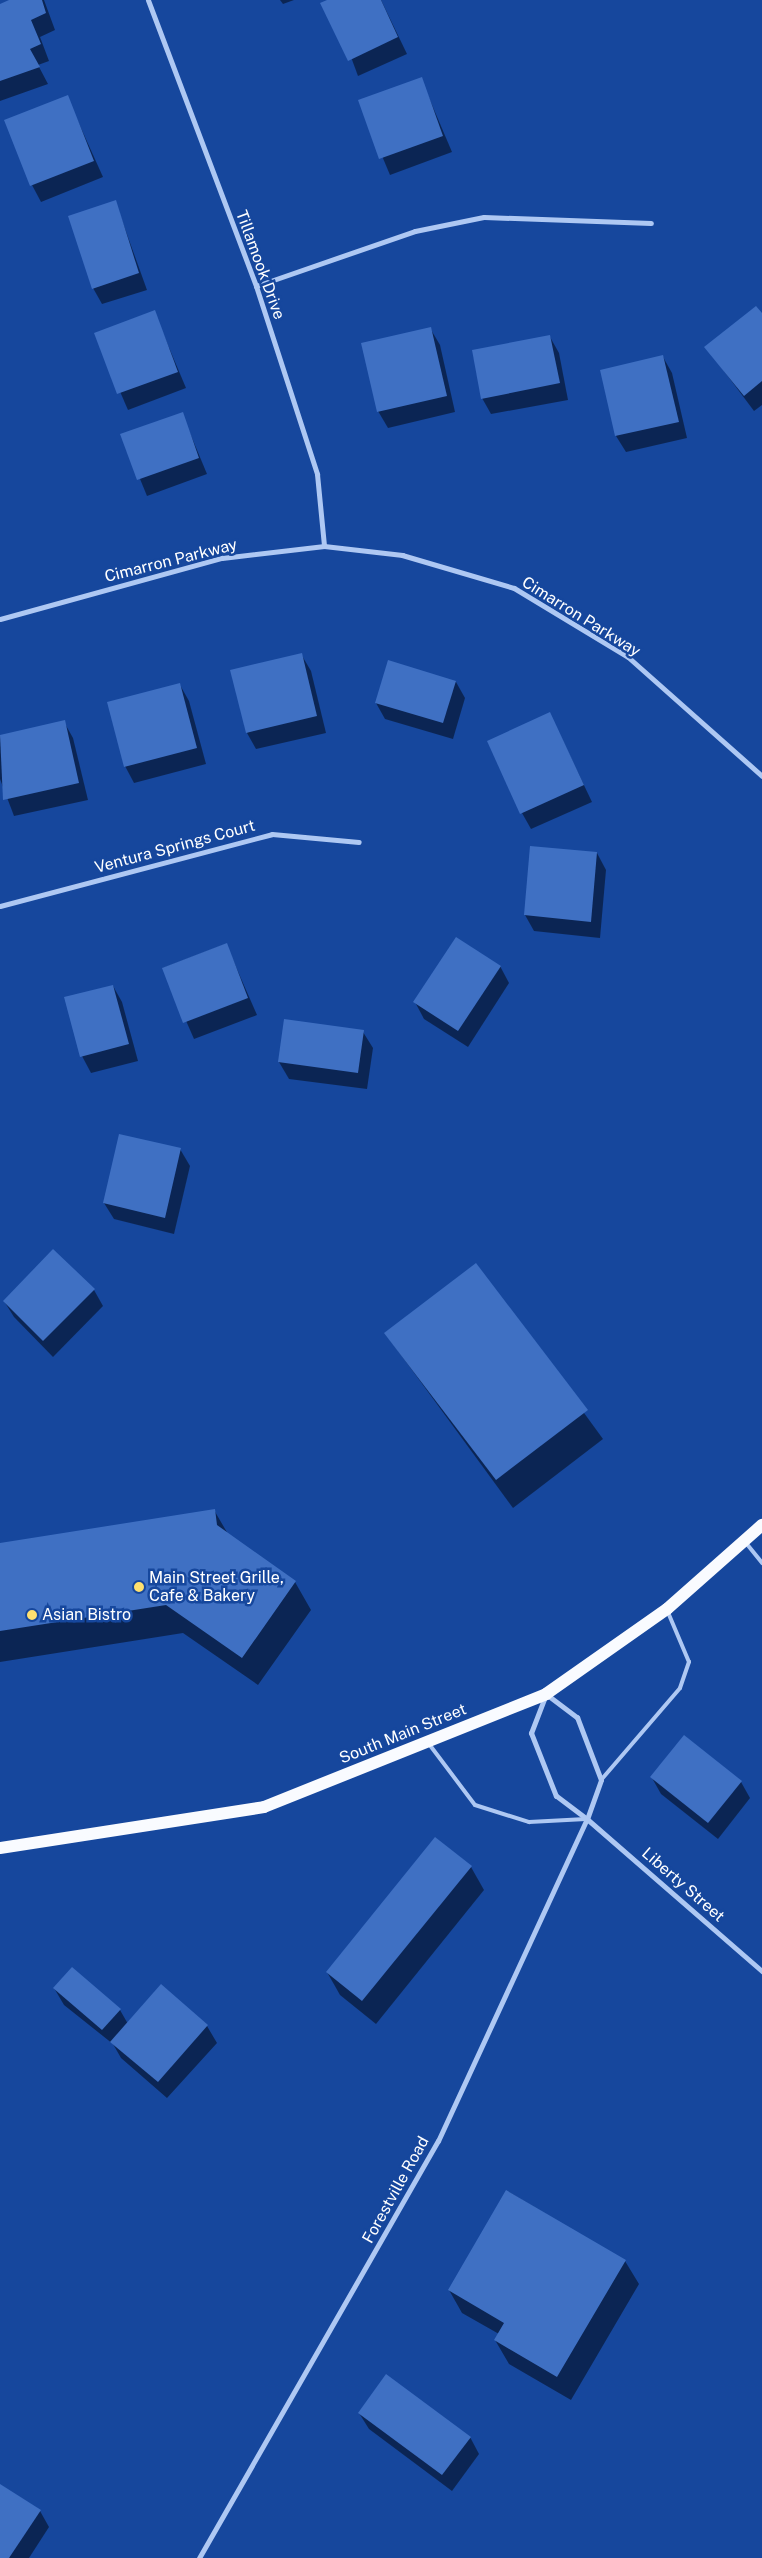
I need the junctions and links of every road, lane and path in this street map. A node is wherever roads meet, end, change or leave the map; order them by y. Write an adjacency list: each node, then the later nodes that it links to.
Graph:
1 (148, 0): 3 (street, Tillamook Drive)
2 (651, 223): 3 (street)
3 (256, 286): 4 (street, Tillamook Drive)
4 (324, 546): 5 (street, Cimarron Parkway); 6 (street, Cimarron Parkway)
5 (0, 619)
6 (762, 776)
7 (359, 842): 8 (street, Ventura Springs Court)
8 (0, 906)
9 (762, 1525): 10 (main road, South Main Street)
10 (744, 1541): 11 (lane); 12 (main road, South Main Street)
11 (762, 1563)
12 (667, 1609): 13 (main road, South Main Street); 15 (lane)
13 (546, 1694): 14 (main road, South Main Street); 15 (street); 16 (street)
14 (428, 1742): 16 (lane); 17 (main road, South Main Street)
15 (601, 1780): 16 (street, Forestville Road)
16 (587, 1819): 18 (street, Liberty Street); 19 (street, Forestville Road)
17 (0, 1848)
18 (762, 1971)
19 (198, 2558)

